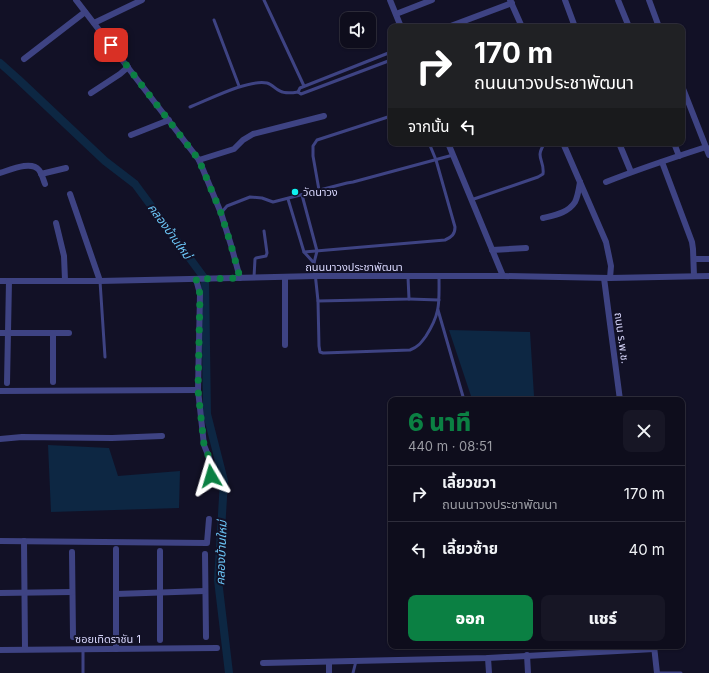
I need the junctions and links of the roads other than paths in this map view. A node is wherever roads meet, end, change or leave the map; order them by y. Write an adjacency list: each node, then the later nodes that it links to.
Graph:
1 (76, 0): 10 (street)
2 (142, 0): 13 (street)
3 (264, 0): 25 (lane)
4 (390, 0): 11 (street)
5 (432, 0): 11 (street)
6 (565, 0): 17 (street)
7 (618, 0): 18 (street)
8 (649, 0): 19 (street)
9 (511, 1): 15 (street); 16 (street)
10 (85, 12): 13 (street); 21 (street)
11 (396, 14): 14 (street)
12 (214, 20): 24 (lane)
13 (94, 23): 23 (street)
14 (400, 24)
15 (455, 24)
16 (521, 24)
17 (574, 24)
18 (628, 24)
19 (658, 24)
20 (388, 53): 25 (lane)
21 (24, 58)
22 (388, 61): 26 (lane)
23 (128, 67): 27 (street); 32 (street)
24 (239, 86): 26 (lane); 29 (lane)
25 (304, 86): 26 (lane)
26 (298, 92)
27 (91, 93)
28 (685, 94): 40 (street)
29 (190, 107)
30 (324, 116): 44 (street)
31 (388, 117): 54 (lane)
32 (169, 120): 33 (street); 44 (street)
33 (131, 135)
34 (430, 146): 45 (lane)
35 (449, 146): 41 (street)
36 (543, 146): 58 (lane)
37 (564, 146): 51 (street, ถนน ร.พ.ช.)
38 (621, 146): 48 (street)
39 (675, 146): 42 (street)
40 (706, 147): 42 (street); 43 (street)
41 (453, 155): 45 (lane); 58 (street)
42 (679, 156): 46 (street)
43 (709, 156)
44 (199, 160): 59 (street)
45 (436, 160): 54 (lane); 65 (lane)
46 (662, 162): 48 (street); 67 (street)
47 (66, 168): 50 (street)
48 (631, 172): 52 (street)
49 (0, 173): 50 (street)
50 (41, 174): 53 (street)
51 (580, 182): 60 (street); 79 (street, ถนน ร.พ.ช.)
52 (606, 182)
53 (45, 184)
54 (319, 190): 56 (lane)
55 (70, 194): 84 (street)
56 (302, 195): 57 (lane); 65 (lane)
57 (288, 198): 59 (lane); 66 (lane)
58 (471, 200): 64 (street)
59 (221, 213): 78 (street)
60 (543, 218)
61 (56, 223): 81 (street)
62 (264, 231): 76 (lane)
63 (526, 248): 64 (street)
64 (492, 250): 73 (street)
65 (317, 251): 66 (lane); 69 (lane)
66 (304, 252): 69 (lane)
67 (694, 259): 68 (street); 74 (street)
68 (709, 259)
69 (314, 263): 70 (lane)
70 (316, 276): 71 (street, ถนนนาวงประชาพัฒนา); 77 (street, ถนนนาวงประชาพัฒนา); 87 (lane)
71 (408, 276): 72 (street, ถนนนาวงประชาพัฒนา); 85 (lane)
72 (439, 276): 73 (street, ถนนนาวงประชาพัฒนา); 86 (lane)
73 (503, 276): 79 (street, ถนนนาวงประชาพัฒนา)
74 (694, 276): 75 (street, ถนนนาวงประชาพัฒนา); 79 (street, ถนนนาวงประชาพัฒนา)
75 (709, 276)
76 (254, 277): 77 (street, ถนนนาวงประชาพัฒนา); 78 (street, ถนนนาวงประชาพัฒนา)
77 (285, 277): 93 (street)
78 (240, 278): 80 (street, ถนนนาวงประชาพัฒนา)
79 (607, 278): 100 (street, ถนน ร.พ.ช.)
80 (198, 279): 84 (street, ถนนนาวงประชาพัฒนา); 97 (street)
81 (65, 280): 83 (street, ถนนนาวงประชาพัฒนา); 84 (street, ถนนนาวงประชาพัฒนา)
82 (0, 281): 83 (street, ถนนนาวงประชาพัฒนา)
83 (9, 281): 90 (street)
84 (100, 281): 94 (lane)
85 (409, 299): 86 (lane); 87 (lane)
86 (439, 300): 88 (lane)
87 (318, 301): 88 (lane)
88 (438, 310): 99 (lane)
89 (0, 333): 90 (street)
90 (8, 333): 91 (street); 96 (street)
91 (53, 333): 92 (street); 95 (street)
92 (69, 333)
93 (285, 345)
94 (105, 357)
95 (53, 382)
96 (7, 383)
97 (198, 390): 98 (street); 103 (street)
98 (0, 391)
99 (463, 397)
100 (620, 397)
101 (162, 436): 102 (street)
102 (0, 439)
103 (211, 476)
104 (209, 520): 106 (street)
105 (0, 541): 106 (street)
106 (24, 541): 113 (street)
107 (116, 549): 116 (street)
108 (160, 551): 114 (street)
109 (72, 552): 112 (street)
110 (205, 554): 111 (street)
111 (206, 591): 114 (street); 118 (street)
112 (72, 592): 113 (street); 117 (street)
113 (24, 593): 115 (street); 121 (street)
114 (160, 593): 116 (street); 119 (street)
115 (0, 594)
116 (116, 594): 123 (street)
117 (73, 637)
118 (206, 637)
119 (160, 640)
120 (217, 648): 123 (street, ซอยเทิดราชัน 1)
121 (25, 649): 122 (street, ซอยเทิดราชัน 1); 126 (street, ซอยเทิดราชัน 1)
122 (83, 649): 123 (street, ซอยเทิดราชัน 1); 132 (lane)
123 (116, 649)
124 (636, 649): 127 (street)
125 (654, 649): 137 (street)
126 (0, 650)
127 (527, 655): 128 (street); 136 (street)
128 (488, 658): 129 (street); 135 (street)
129 (356, 661): 130 (street); 134 (lane)
130 (330, 662): 131 (street); 133 (street)
131 (263, 663)
132 (83, 673)
133 (329, 673)
134 (353, 673)
135 (489, 673)
136 (528, 673)
137 (658, 673): 138 (lane)
138 (681, 673)

